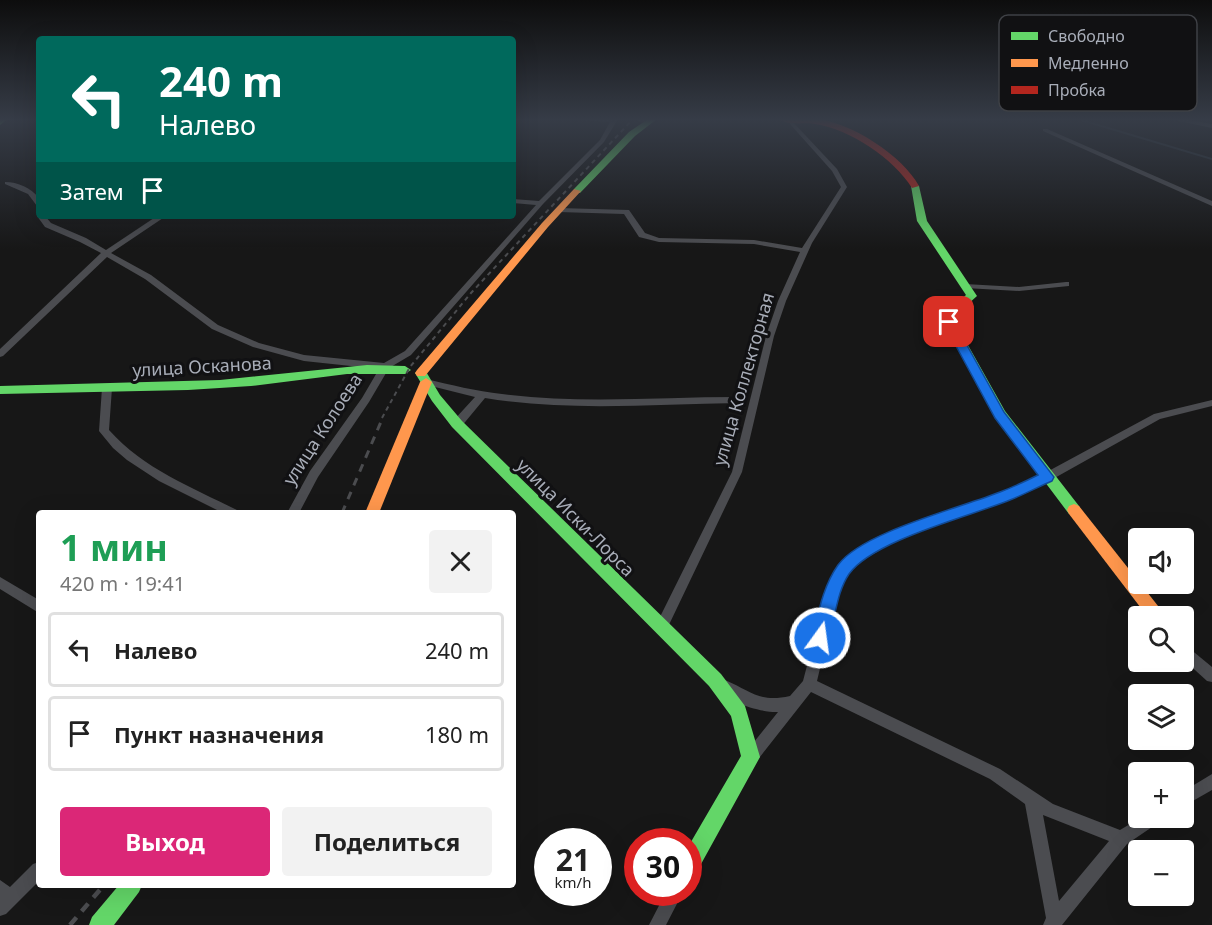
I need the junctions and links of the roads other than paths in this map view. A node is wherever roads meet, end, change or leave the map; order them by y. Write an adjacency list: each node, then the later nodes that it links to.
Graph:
1 (581, 162): 9 (street)
2 (605, 162): 11 (street)
3 (827, 162): 14 (street, улица Коллекторная)
4 (898, 162): 17 (street)
5 (1118, 162): 10 (street)
6 (7, 183): 7 (street)
7 (36, 196)
8 (516, 201): 9 (street)
9 (541, 203): 19 (street)
10 (1212, 204)
11 (559, 210): 14 (street); 20 (street)
12 (43, 219): 15 (street)
13 (157, 219): 15 (street)
14 (805, 251): 36 (street, улица Коллекторная)
15 (106, 253): 18 (street); 19 (street)
16 (1066, 284): 17 (street)
17 (965, 286): 29 (street)
18 (0, 354)
19 (386, 366): 20 (street, улица Осканова); 21 (street, улица Осканова); 31 (street, улица Колоева)
20 (416, 374): 23 (street); 24 (street, улица Иски-Лорса); 26 (street)
21 (107, 388): 22 (street, улица Осканова); 30 (street)
22 (0, 390)
23 (483, 394): 25 (street); 28 (street)
24 (436, 398): 26 (street); 28 (street, улица Иски-Лорса)
25 (739, 400)
26 (418, 401): 32 (street)
27 (1212, 403): 29 (street)
28 (458, 424): 36 (street, улица Иски-Лорса)
29 (1047, 477): 35 (street); 40 (street)
30 (227, 510)
31 (294, 510)
32 (373, 510)
33 (0, 582): 34 (street)
34 (36, 606)
35 (1148, 606)
36 (660, 627): 39 (street, улица Иски-Лорса)
37 (1194, 661): 38 (street)
38 (1212, 676)
39 (715, 680): 41 (street); 42 (street, улица Иски-Лорса)
40 (809, 684): 41 (street); 45 (street)
41 (792, 703): 42 (street)
42 (751, 757): 48 (street)
43 (1212, 781): 44 (street)
44 (1194, 793)
45 (1032, 799): 47 (street); 53 (street)
46 (1138, 828): 47 (street)
47 (1121, 838): 53 (street)
48 (702, 843)
49 (36, 872): 51 (street)
50 (130, 888): 54 (street)
51 (3, 898)
52 (667, 906): 55 (street)
53 (1053, 923)
54 (100, 925)
55 (657, 925)

